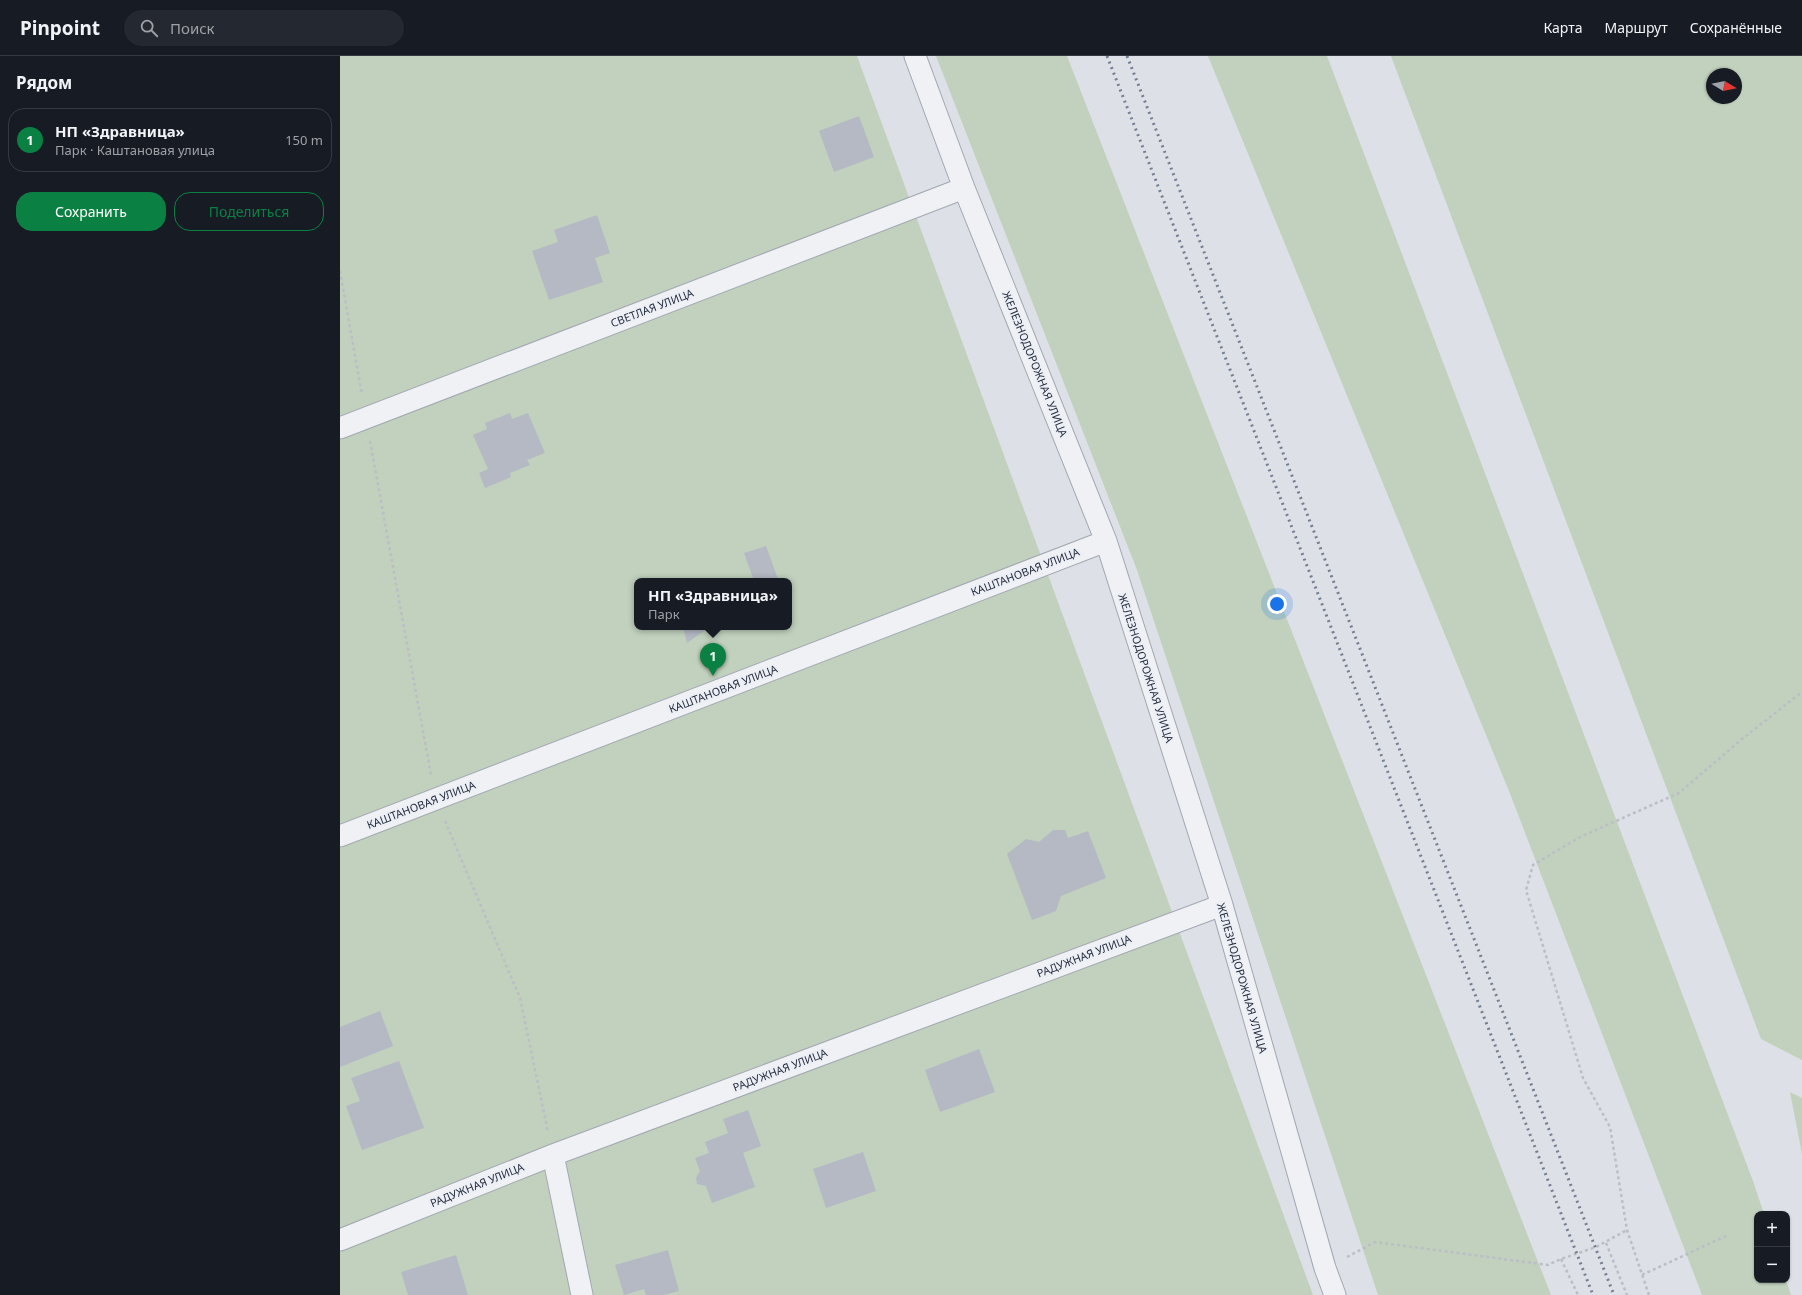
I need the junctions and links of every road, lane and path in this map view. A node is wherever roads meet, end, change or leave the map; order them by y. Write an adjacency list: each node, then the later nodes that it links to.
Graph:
1 (915, 56): 2 (street, ЖЕЛЕЗНОДОРОЖНАЯ УЛИЦА)
2 (964, 188): 4 (street, СВЕТЛАЯ УЛИЦА); 6 (street, ЖЕЛЕЗНОДОРОЖНАЯ УЛИЦА)
3 (340, 272): 4 (path)
4 (366, 418): 5 (street, СВЕТЛАЯ УЛИЦА); 8 (path)
5 (340, 428)
6 (1106, 541): 8 (street, КАШТАНОВАЯ УЛИЦА); 10 (street, ЖЕЛЕЗНОДОРОЖНАЯ УЛИЦА)
7 (1802, 692): 12 (path)
8 (435, 799): 9 (street, КАШТАНОВАЯ УЛИЦА); 11 (path)
9 (340, 836)
10 (1222, 905): 11 (street, РАДУЖНАЯ УЛИЦА); 17 (street, ЖЕЛЕЗНОДОРОЖНАЯ УЛИЦА)
11 (553, 1155): 14 (street, РАДУЖНАЯ УЛИЦА); 20 (street)
12 (1627, 1230): 15 (path); 18 (path)
13 (1728, 1235): 18 (path)
14 (340, 1240)
15 (1606, 1242): 16 (path); 22 (path)
16 (1561, 1259): 17 (path); 21 (path)
17 (1325, 1268): 19 (street, ЖЕЛЕЗНОДОРОЖНАЯ УЛИЦА)
18 (1642, 1275): 23 (path)
19 (1331, 1294)
20 (582, 1295)
21 (1578, 1295)
22 (1627, 1295)
23 (1649, 1295)

